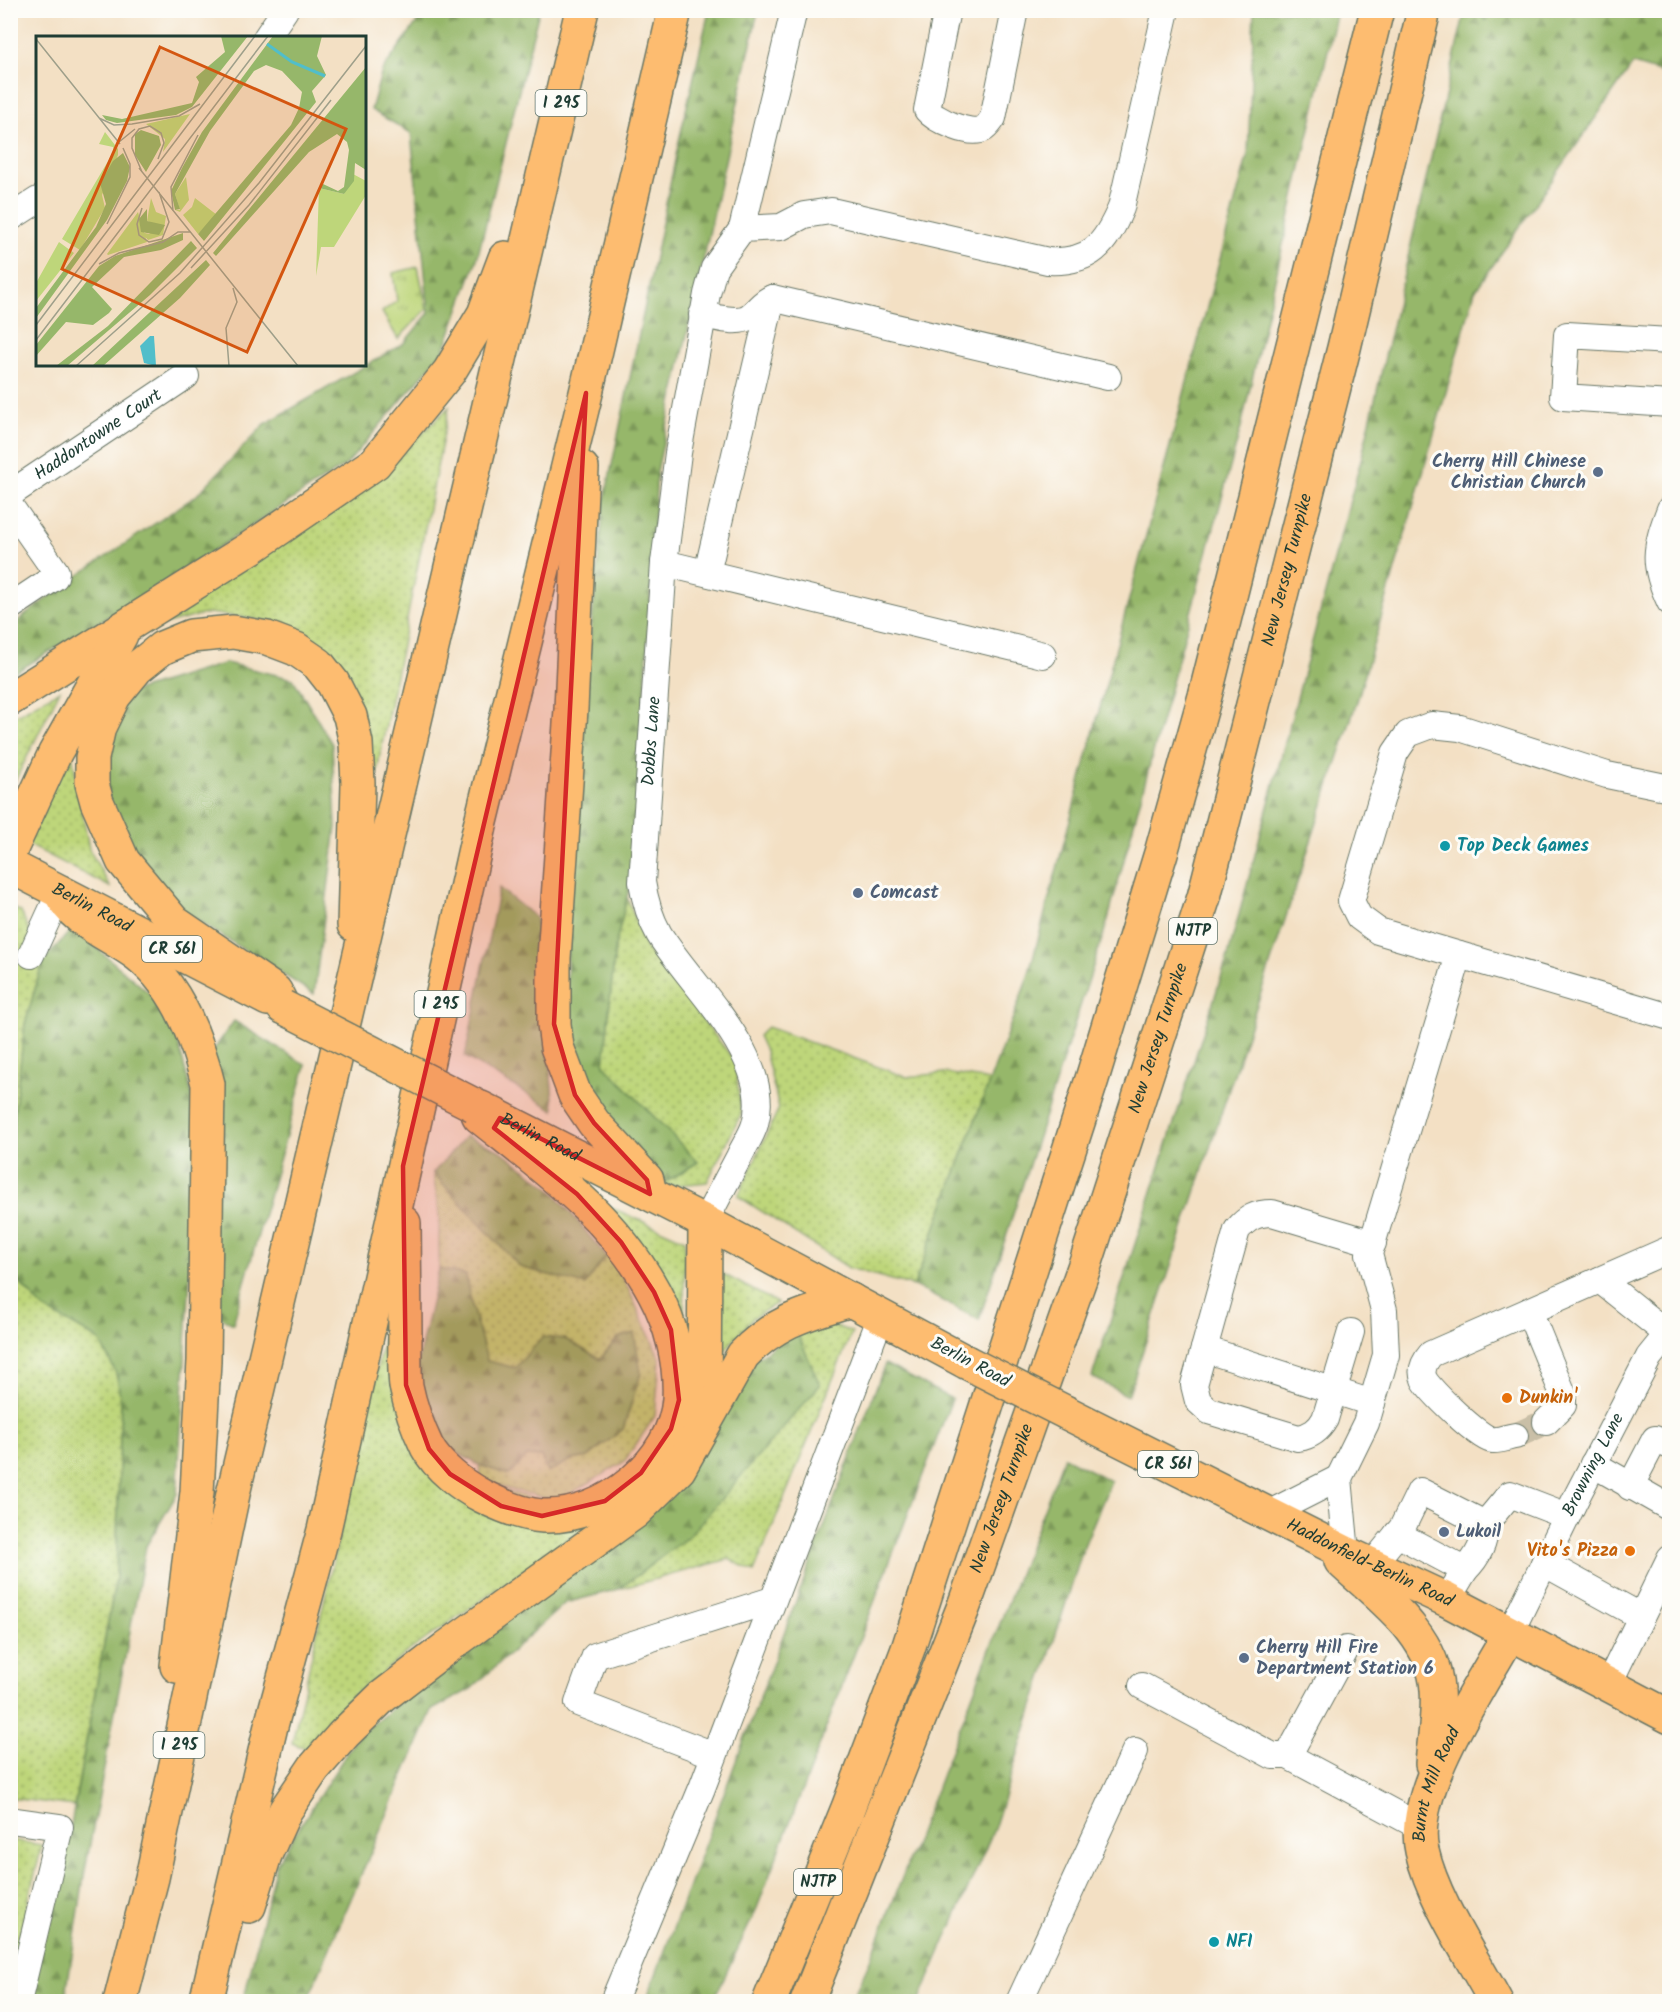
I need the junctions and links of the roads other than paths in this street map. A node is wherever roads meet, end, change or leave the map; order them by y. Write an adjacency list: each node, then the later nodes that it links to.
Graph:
1 (285, 10): 11 (street)
2 (582, 10): 12 (main road, I 295)
3 (675, 10): 22 (main road, I 295)
4 (794, 10): 15 (street)
5 (947, 10): 6 (street)
6 (1015, 10)
7 (1166, 10): 15 (street)
8 (1354, 10): 16 (main road)
9 (1377, 10): 16 (main road, NJTP)
10 (1424, 10): 91 (main road, New Jersey Turnpike / NJTP)
11 (267, 36)
12 (539, 196): 31 (main road); 40 (main road, I 295)
13 (36, 201): 14 (street)
14 (10, 218)
15 (742, 229): 18 (street, Dobbs Lane)
16 (1312, 266): 90 (main road, NJTP)
17 (772, 298): 18 (street); 21 (street); 28 (street)
18 (702, 315): 27 (street, Dobbs Lane)
19 (1670, 341): 23 (street)
20 (186, 376): 24 (street, Haddontowne Court)
21 (1107, 377)
22 (586, 393): 44 (main road, I 295); 45 (main road)
23 (1670, 404)
24 (10, 494)
25 (10, 506): 30 (street)
26 (1670, 509): 29 (street)
27 (664, 562): 28 (street); 46 (street, Dobbs Lane)
28 (707, 573): 32 (street)
29 (1670, 602)
30 (10, 607)
31 (125, 628): 33 (main road); 35 (main road)
32 (1043, 654)
33 (10, 699)
34 (1670, 788): 39 (street)
35 (10, 851)
36 (10, 866): 37 (main road, Berlin Road / CR 561)
37 (60, 892): 38 (street); 41 (main road, Berlin Road / CR 561); 89 (main road)
38 (31, 955)
39 (1459, 955): 42 (street); 47 (street)
40 (354, 985): 41 (main road); 89 (main road, I 295)
41 (283, 1007): 43 (main road, Berlin Road / CR 561, bridge)
42 (1670, 1017)
43 (474, 1105): 44 (main road); 45 (main road, Berlin Road / CR 561)
44 (403, 1166): 92 (main road, I 295)
45 (650, 1194): 46 (main road, Berlin Road / CR 561)
46 (705, 1222): 50 (main road, Berlin Road / CR 561); 60 (main road)
47 (1373, 1242): 55 (street); 57 (street)
48 (1670, 1249): 49 (street)
49 (1600, 1280): 51 (street); 54 (street)
50 (851, 1300): 52 (main road, Berlin Road / CR 561); 60 (main road)
51 (1529, 1311): 59 (street); 61 (street)
52 (881, 1316): 58 (main road, Berlin Road / CR 561, bridge); 75 (street)
53 (1351, 1332): 56 (street)
54 (1668, 1334): 63 (street, Browning Lane)
55 (1204, 1348): 56 (street); 56 (street)
56 (1334, 1390): 57 (street)
57 (1372, 1403): 64 (street)
58 (1067, 1413): 67 (main road, Haddonfield-Berlin Road / CR 561)
59 (1546, 1422)
60 (704, 1425): 92 (main road)
61 (1515, 1436)
62 (1670, 1446): 65 (street)
63 (1593, 1464): 65 (street); 68 (street, Browning Lane)
64 (1339, 1478): 67 (street); 71 (street)
65 (1630, 1488): 66 (street)
66 (1670, 1508)
67 (1268, 1515): 71 (main road, Haddonfield-Berlin Road / CR 561)
68 (1567, 1516): 69 (street); 73 (street, Browning Lane)
69 (1485, 1524): 70 (street); 74 (street)
70 (1397, 1534): 71 (street); 74 (street)
71 (1346, 1553): 76 (main road, Haddonfield-Berlin Road / CR 561); 86 (main road)
72 (1670, 1558): 77 (street)
73 (1544, 1563): 77 (street); 78 (street, Browning Lane)
74 (1465, 1570): 76 (street)
75 (772, 1599): 84 (street); 84 (street)
76 (1447, 1600): 78 (main road, Haddonfield-Berlin Road / CR 561)
77 (1640, 1616): 80 (street)
78 (1509, 1635): 80 (main road, Haddonfield-Berlin Road / CR 561); 86 (main road, Burnt Mill Road)
79 (1346, 1649): 85 (street)
80 (1608, 1685): 82 (main road, Haddonfield-Berlin Road / CR 561)
81 (1142, 1686): 85 (street)
82 (1670, 1717)
83 (1135, 1751): 98 (street)
84 (714, 1755): 95 (street)
85 (1288, 1756): 88 (street)
86 (1430, 1784): 88 (main road, Burnt Mill Road)
87 (10, 1821): 93 (street)
88 (1422, 1828): 99 (main road, Burnt Mill Road)
89 (152, 1878): 94 (main road, I 295)
90 (788, 1955): 91 (street); 96 (main road, NJTP)
91 (821, 1966): 97 (main road, New Jersey Turnpike / NJTP)
92 (206, 1999)
93 (18, 2001)
94 (120, 2001)
95 (613, 2001)
96 (769, 2001)
97 (807, 2001)
98 (1019, 2001)
99 (1496, 2001)

